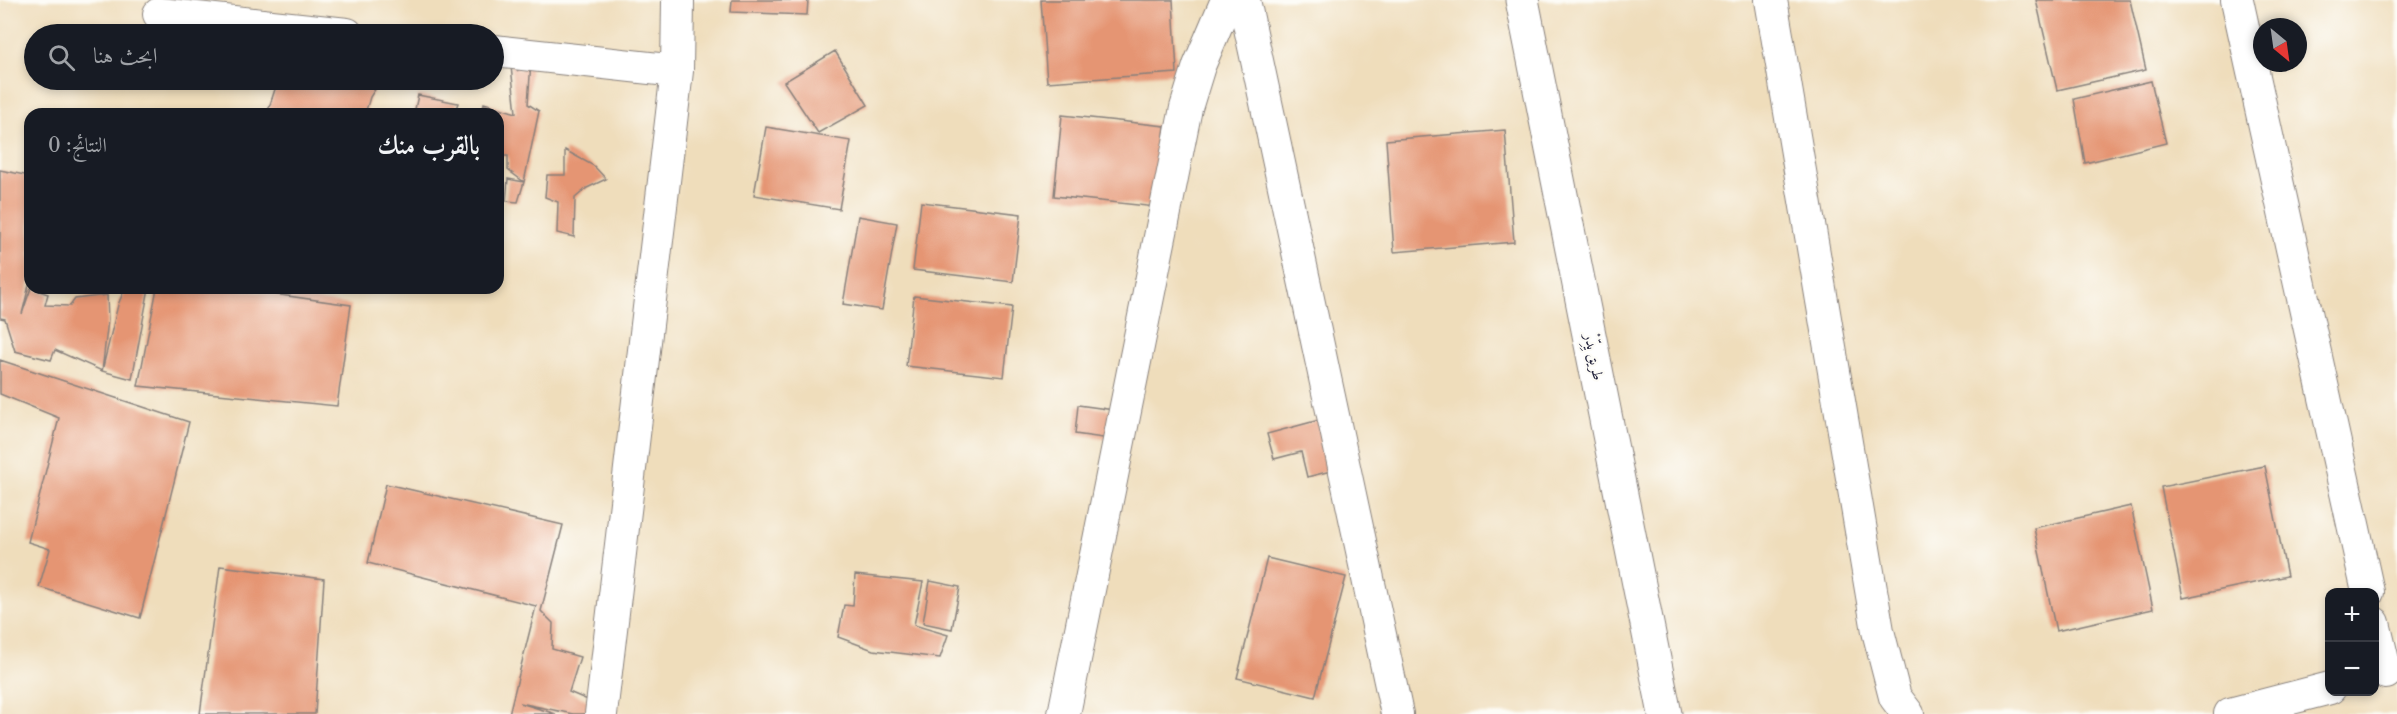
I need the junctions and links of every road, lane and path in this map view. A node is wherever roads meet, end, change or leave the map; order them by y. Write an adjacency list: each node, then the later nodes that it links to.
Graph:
1 (678, 0): 10 (street)
2 (1227, 0): 16 (street)
3 (1244, 0): 17 (street)
4 (1522, 0): 18 (street, طريق يِدِّرْ)
5 (1771, 0): 19 (street)
6 (2237, 0): 11 (street)
7 (159, 14): 8 (street)
8 (253, 24)
9 (504, 52): 10 (street)
10 (677, 70): 15 (street)
11 (2367, 588)
12 (2379, 642): 13 (street)
13 (2386, 673)
14 (2325, 689): 20 (street)
15 (601, 714)
16 (1064, 714)
17 (1397, 714)
18 (1665, 714)
19 (1908, 714)
20 (2230, 714)

